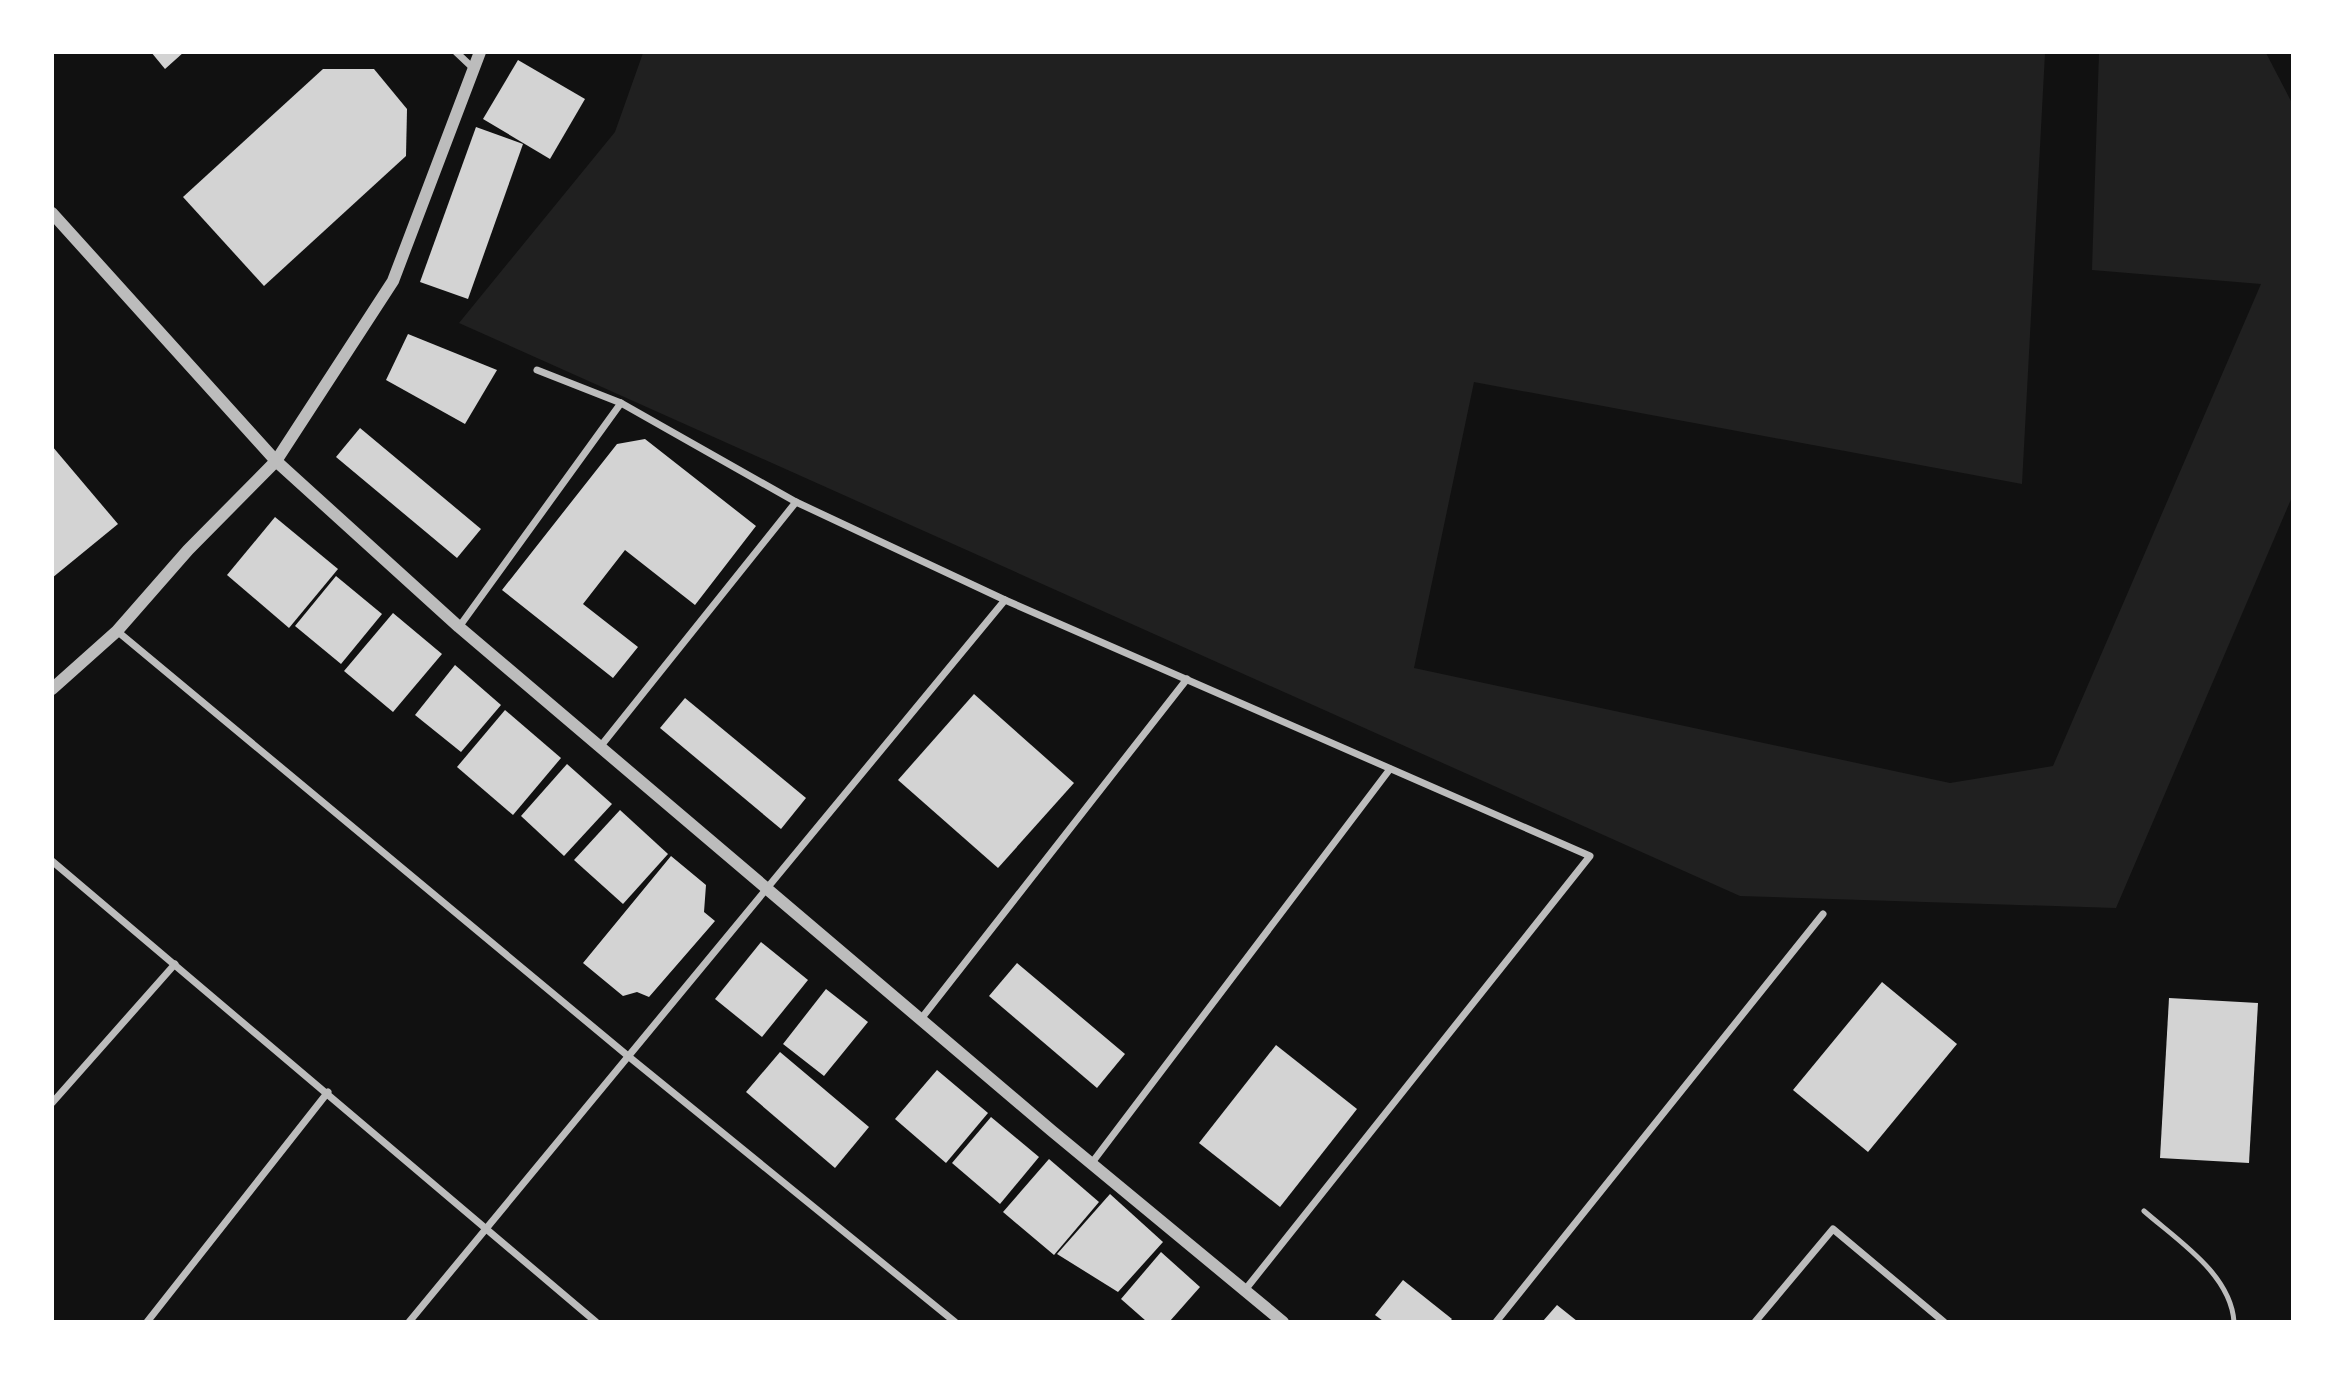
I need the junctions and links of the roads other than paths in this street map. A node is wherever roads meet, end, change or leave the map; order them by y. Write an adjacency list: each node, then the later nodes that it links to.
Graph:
1 (456, 52): 3 (street)
2 (480, 52): 3 (street)
3 (474, 69): 7 (street)
4 (52, 213): 7 (street)
5 (537, 370): 6 (street)
6 (621, 402): 8 (street); 10 (street)
7 (276, 461): 10 (street); 11 (street)
8 (796, 502): 9 (street); 14 (street)
9 (1005, 600): 12 (street); 17 (street)
10 (459, 627): 14 (street)
11 (117, 631): 13 (street); 21 (street)
12 (1186, 679): 15 (street); 20 (street)
13 (52, 688)
14 (600, 747): 17 (street)
15 (1391, 769): 24 (street); 27 (street)
16 (52, 860): 19 (street)
17 (766, 888): 20 (street); 21 (street)
18 (1823, 914): 33 (street)
19 (175, 964): 22 (street); 23 (street)
20 (921, 1019): 24 (street)
21 (628, 1056): 26 (street); 31 (street)
22 (328, 1092): 26 (street); 28 (street)
23 (52, 1103)
24 (1091, 1164): 27 (street)
25 (2144, 1211): 36 (lane)
26 (486, 1227): 29 (street); 30 (street)
27 (1245, 1290): 32 (street)
28 (147, 1321)
29 (409, 1321)
30 (596, 1321)
31 (955, 1321)
32 (1283, 1321)
33 (1496, 1321)
34 (1755, 1321): 35 (street)
35 (1944, 1321)
36 (2234, 1321)

